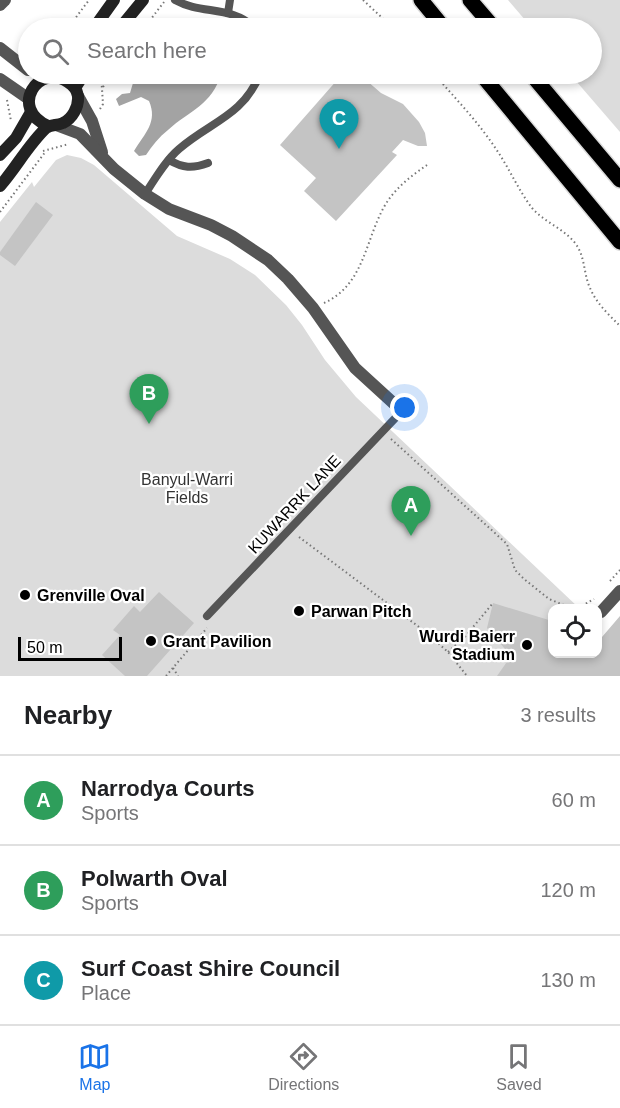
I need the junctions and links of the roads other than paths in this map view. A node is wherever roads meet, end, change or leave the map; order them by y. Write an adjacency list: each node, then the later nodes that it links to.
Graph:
1 (5, 0): 9 (street)
2 (114, 0): 12 (street)
3 (142, 0): 13 (street)
4 (175, 0): 10 (lane)
5 (188, 0): 10 (lane)
6 (230, 0): 11 (lane)
7 (421, 0): 15 (main road)
8 (470, 0): 16 (main road)
9 (0, 5)
10 (194, 7): 11 (lane)
11 (228, 13): 14 (lane)
12 (101, 18)
13 (128, 18)
14 (242, 18)
15 (436, 18)
16 (485, 18)
17 (0, 48): 18 (street)
18 (18, 62)
19 (0, 79): 27 (street)
20 (37, 84): 27 (street)
21 (69, 84): 26 (street)
22 (80, 84): 26 (street)
23 (255, 84): 32 (lane)
24 (489, 84): 37 (main road)
25 (539, 84): 34 (main road)
26 (76, 92): 29 (street); 31 (street)
27 (29, 99): 28 (street)
28 (31, 112): 29 (street); 30 (street)
29 (52, 125): 31 (street); 35 (street)
30 (0, 155)
31 (103, 156): 36 (street)
32 (169, 160): 33 (lane); 36 (lane)
33 (208, 163)
34 (620, 180)
35 (0, 186)
36 (145, 194): 38 (street)
37 (620, 242)
38 (402, 411): 41 (lane, KUWARRK LANE)
39 (620, 591): 40 (street)
40 (602, 611)
41 (209, 620)

